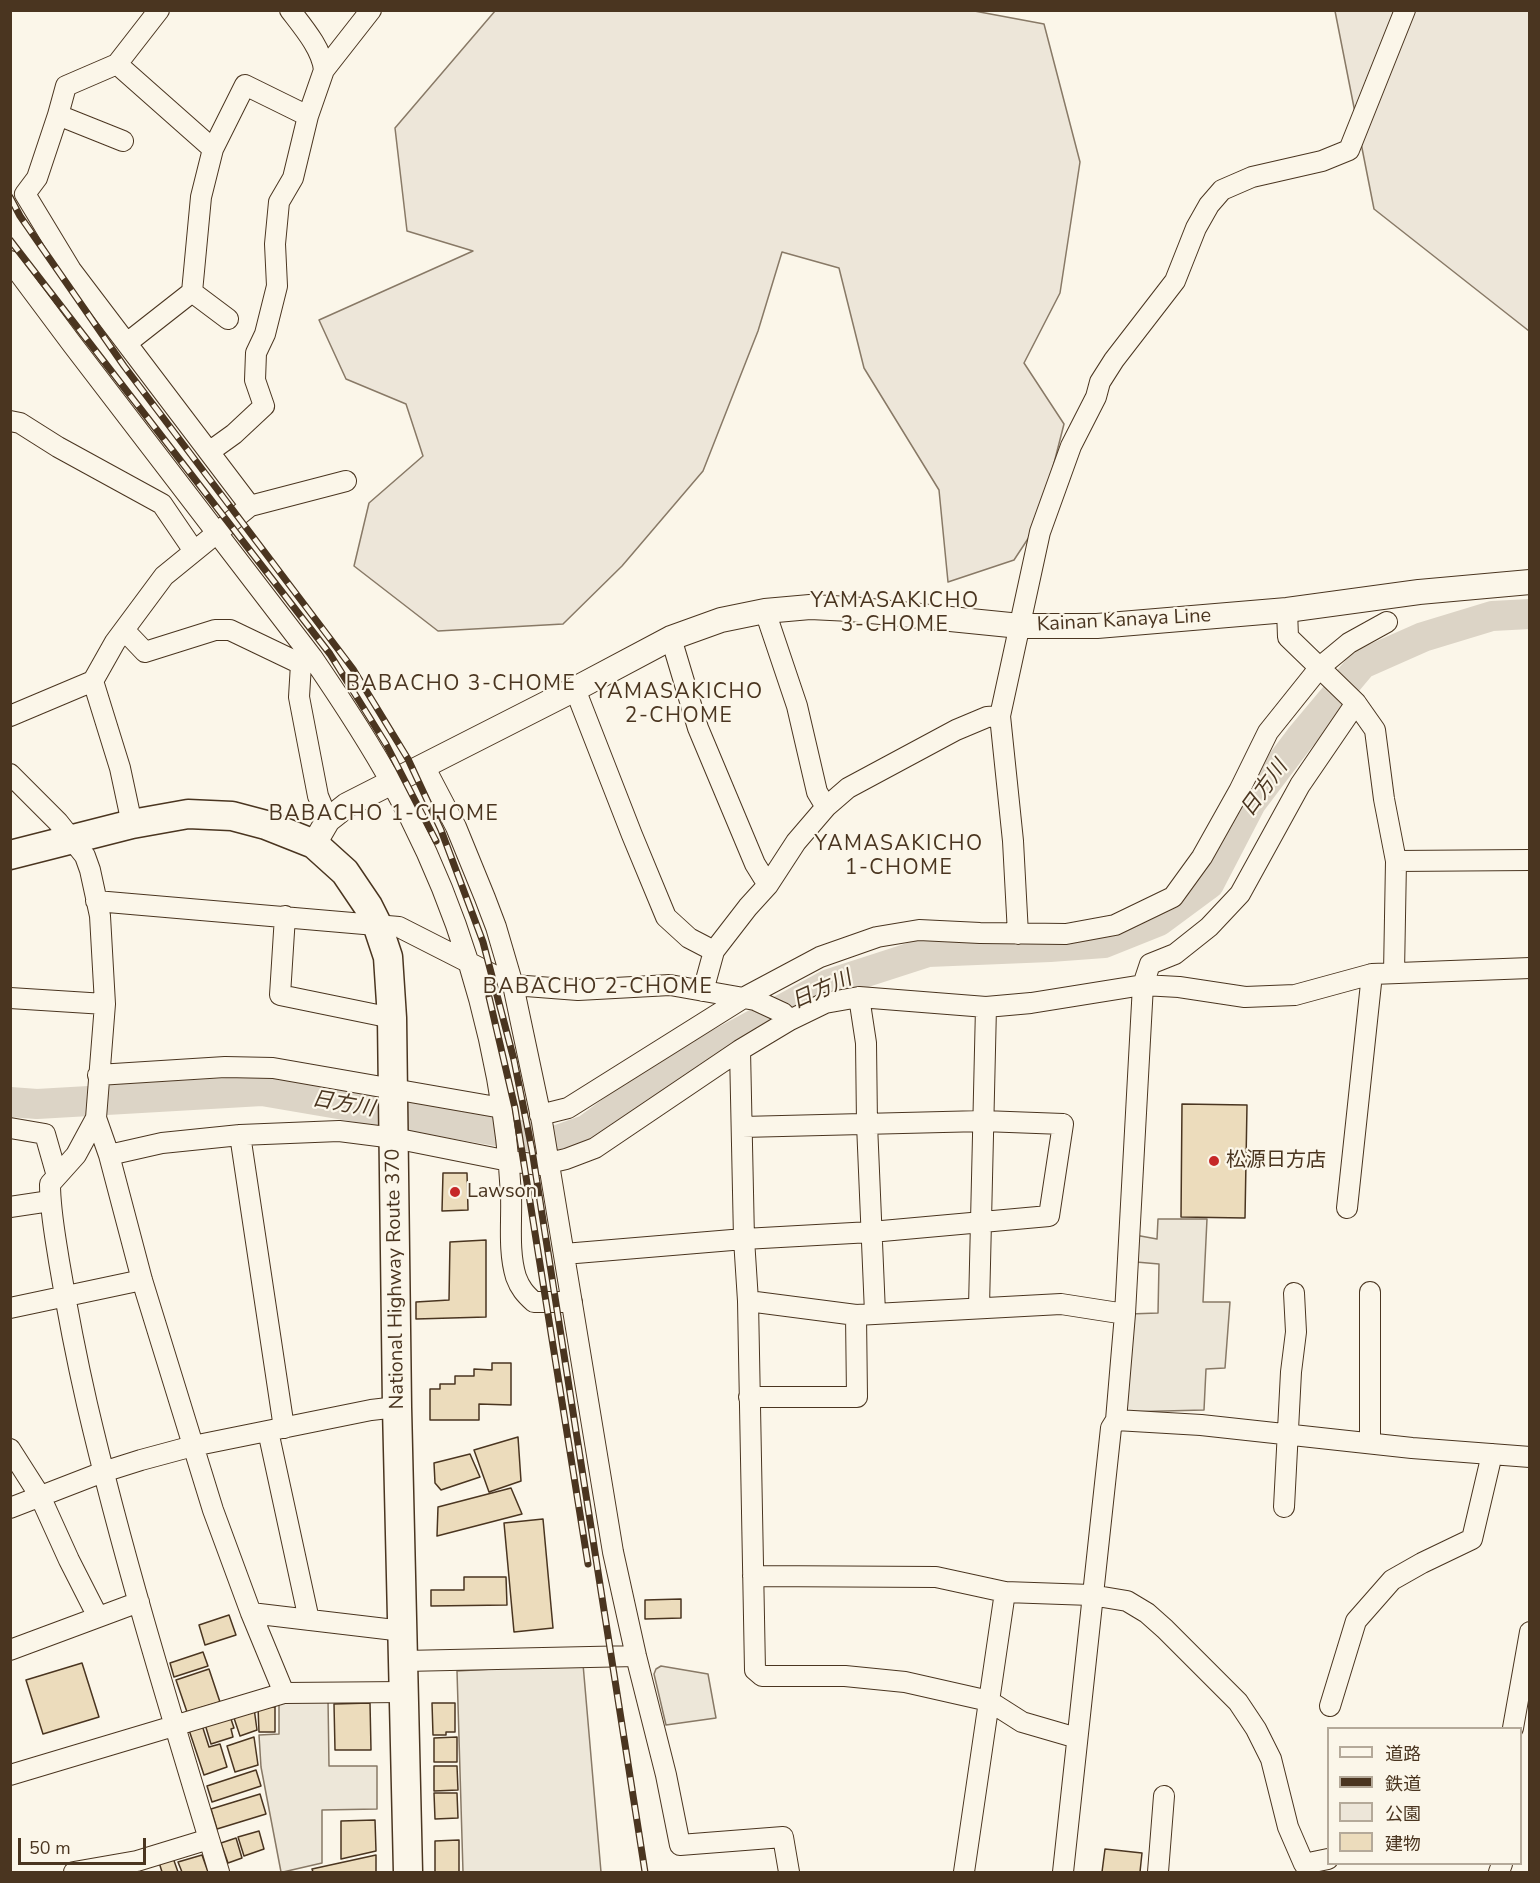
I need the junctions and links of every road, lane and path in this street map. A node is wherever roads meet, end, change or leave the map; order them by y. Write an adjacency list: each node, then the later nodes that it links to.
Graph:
1 (159, 10): 5 (street)
2 (290, 10): 6 (street)
3 (371, 10): 6 (street)
4 (1405, 10): 25 (street)
5 (117, 64): 7 (street); 10 (street)
6 (324, 70): 8 (street)
7 (58, 115): 9 (street); 14 (street)
8 (308, 116): 10 (street); 16 (street)
9 (123, 141)
10 (213, 148): 12 (street)
11 (10, 261): 19 (street)
12 (192, 292): 13 (street); 14 (street)
13 (228, 319)
14 (127, 343): 16 (street)
15 (10, 421): 20 (street)
16 (209, 452): 18 (street)
17 (346, 481): 18 (street)
18 (250, 506): 19 (street)
19 (216, 533): 20 (street); 28 (street)
20 (194, 550): 26 (street)
21 (1530, 582): 22 (main road, Kainan Kanaya Line)
22 (1287, 610): 25 (main road, Kainan Kanaya Line); 29 (street)
23 (765, 611): 25 (main road, Kainan Kanaya Line); 27 (main road, Kainan Kanaya Line); 38 (street)
24 (1387, 622): 29 (street)
25 (1020, 626): 34 (street)
26 (124, 630): 28 (street); 30 (street)
27 (671, 638): 31 (main road, Kainan Kanaya Line); 45 (street)
28 (307, 661): 37 (street); 40 (street)
29 (1323, 670): 32 (street); 49 (street)
30 (93, 681): 33 (street); 39 (street)
31 (575, 689): 35 (main road, Kainan Kanaya Line); 50 (street)
32 (1354, 701): 44 (street); 56 (street)
33 (10, 716)
34 (1000, 716): 38 (street); 49 (street)
35 (424, 766): 37 (main road, Kainan Kanaya Line); 55 (street)
36 (10, 774): 41 (street)
37 (392, 783): 40 (main road, Kainan Kanaya Line); 51 (street)
38 (826, 807): 45 (street)
39 (132, 824): 40 (highway, National Highway Route 370); 41 (highway, National Highway Route 370)
40 (321, 832): 48 (highway, National Highway Route 370)
41 (71, 840): 42 (highway, National Highway Route 370); 46 (street)
42 (10, 855)
43 (1530, 860): 44 (street)
44 (1396, 861): 53 (street)
45 (768, 885): 50 (street)
46 (96, 901): 47 (street); 61 (street)
47 (285, 916): 48 (street); 64 (street)
48 (377, 924): 51 (street); 64 (highway, National Highway Route 370)
49 (1018, 934): 59 (street)
50 (714, 951): 57 (street)
51 (467, 962): 55 (street); 68 (street)
52 (1530, 968): 53 (street)
53 (1394, 973): 54 (street)
54 (1372, 974): 56 (street); 82 (street)
55 (513, 985): 57 (street); 70 (street)
56 (1143, 985): 62 (street); 96 (street)
57 (703, 991): 59 (street)
58 (10, 998): 61 (street)
59 (750, 998): 63 (street); 70 (street)
60 (859, 998): 62 (street); 63 (street); 72 (street)
61 (105, 1004): 66 (street)
62 (986, 1007): 71 (street)
63 (786, 1016): 65 (street)
64 (392, 1018): 67 (highway, National Highway Route 370)
65 (740, 1050): 73 (street); 78 (street)
66 (98, 1075): 67 (street); 69 (street)
67 (393, 1114): 68 (street); 75 (street); 77 (street); 98 (highway, National Highway Route 370)
68 (503, 1114): 77 (street)
69 (96, 1118): 76 (street); 79 (street)
70 (541, 1119): 78 (street)
71 (983, 1122): 72 (street); 83 (street); 83 (street)
72 (867, 1124): 73 (street); 84 (street)
73 (742, 1127): 85 (street)
74 (10, 1128): 79 (street)
75 (240, 1135): 76 (street); 100 (street)
76 (109, 1155): 87 (street)
77 (508, 1156): 78 (street); 92 (street)
78 (548, 1159): 86 (street)
79 (57, 1176): 80 (street)
80 (50, 1202): 81 (street); 90 (street)
81 (10, 1207)
82 (1347, 1208)
83 (981, 1222): 84 (street); 93 (street)
84 (871, 1232): 85 (street); 95 (street)
85 (744, 1239): 86 (street); 91 (street)
86 (564, 1254): 92 (street)
87 (142, 1280): 90 (street); 103 (street)
88 (1370, 1292): 102 (street)
89 (1294, 1293): 101 (street)
90 (65, 1296): 94 (street); 107 (street)
91 (748, 1301): 95 (street); 97 (street)
92 (572, 1302): 121 (street)
93 (979, 1307): 95 (street); 96 (street)
94 (10, 1308)
95 (866, 1314): 97 (street)
96 (1125, 1314): 99 (street)
97 (749, 1397): 111 (street)
98 (398, 1407): 100 (street); 118 (highway, National Highway Route 370)
99 (1116, 1420): 101 (street); 113 (street)
100 (276, 1429): 103 (street); 117 (street)
101 (1288, 1434): 102 (street); 109 (street)
102 (1370, 1443): 105 (street)
103 (193, 1446): 107 (street); 115 (street)
104 (10, 1449): 108 (street)
105 (1492, 1454): 106 (street); 126 (street)
106 (1530, 1457)
107 (103, 1472): 108 (street); 114 (street)
108 (40, 1496): 110 (street); 116 (street)
109 (1284, 1507)
110 (10, 1508)
111 (753, 1576): 112 (street); 125 (street)
112 (1005, 1592): 113 (street); 125 (street)
113 (1091, 1595): 129 (street); 133 (street)
114 (139, 1602): 116 (street); 127 (street)
115 (251, 1613): 117 (street); 124 (street)
116 (98, 1617): 120 (street)
117 (309, 1620): 118 (street)
118 (403, 1631): 122 (highway, National Highway Route 370)
119 (1530, 1632): 128 (street)
120 (10, 1650)
121 (636, 1656): 122 (street); 138 (street)
122 (404, 1661): 123 (highway, National Highway Route 370)
123 (404, 1692): 124 (street); 137 (highway, National Highway Route 370)
124 (284, 1693): 127 (street)
125 (989, 1701): 129 (street); 139 (street)
126 (1330, 1706)
127 (175, 1725): 130 (street); 132 (street)
128 (1513, 1727)
129 (1077, 1738): 140 (street)
130 (10, 1775)
131 (1164, 1796): 141 (street)
132 (209, 1839): 134 (street); 136 (street)
133 (1327, 1859)
134 (138, 1867): 135 (street)
135 (74, 1872)
136 (219, 1872)
137 (408, 1872)
138 (789, 1872)
139 (964, 1872)
140 (1063, 1872)
141 (1158, 1872)

